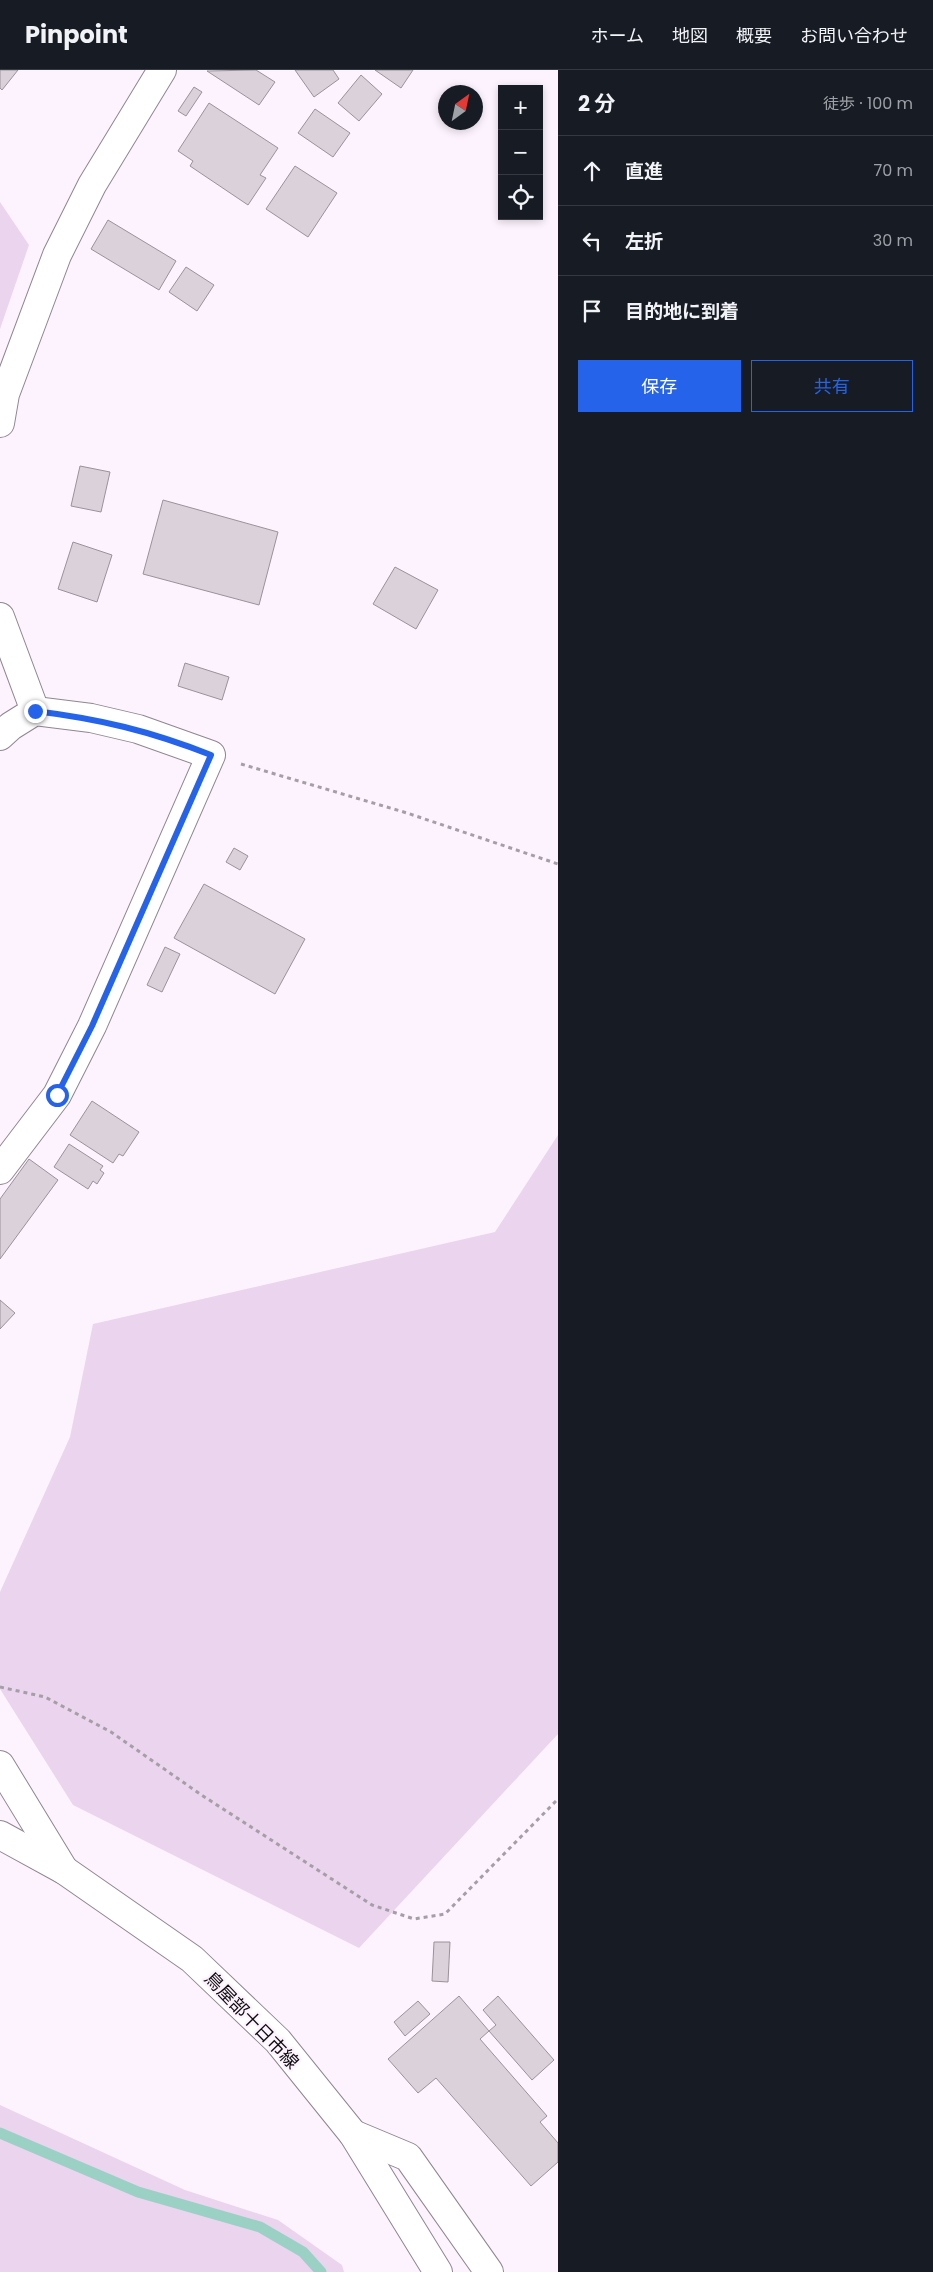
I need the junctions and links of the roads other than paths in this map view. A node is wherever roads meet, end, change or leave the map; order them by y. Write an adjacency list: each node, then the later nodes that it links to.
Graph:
1 (162, 70): 2 (street)
2 (0, 423)
3 (0, 617): 4 (street)
4 (35, 711): 5 (street); 6 (street)
5 (0, 736)
6 (0, 1170)
7 (0, 1765): 9 (street)
8 (0, 1834): 9 (street, 鳥屋部十日市線)
9 (64, 1870): 10 (street, 鳥屋部十日市線)
10 (353, 2134): 11 (street, 鳥屋部十日市線); 12 (street)
11 (438, 2272)
12 (489, 2272)

